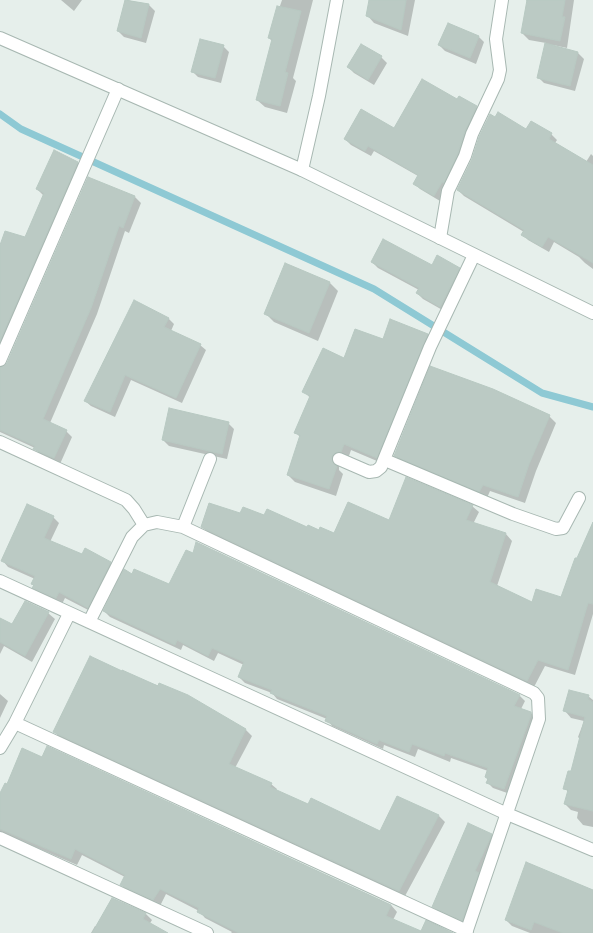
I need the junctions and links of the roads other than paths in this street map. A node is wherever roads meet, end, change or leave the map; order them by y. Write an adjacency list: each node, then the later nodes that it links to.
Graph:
1 (337, 0): 5 (street)
2 (502, 0): 6 (street)
3 (0, 38): 4 (street)
4 (118, 89): 5 (street); 9 (street)
5 (302, 170): 6 (street)
6 (440, 238): 7 (street)
7 (474, 254): 8 (street); 13 (street)
8 (593, 313)
9 (0, 360)
10 (0, 442): 15 (street)
11 (210, 458): 16 (street)
12 (339, 459): 13 (street)
13 (385, 460): 14 (street)
14 (579, 498)
15 (144, 525): 16 (street); 19 (street)
16 (183, 527): 22 (street)
17 (0, 581): 18 (street)
18 (70, 614): 19 (street); 20 (street)
19 (88, 622): 22 (street)
20 (15, 723): 21 (street); 25 (street)
21 (0, 748)
22 (506, 813): 24 (street); 25 (street)
23 (0, 838): 26 (street)
24 (593, 850)
25 (467, 932)
26 (207, 933)

